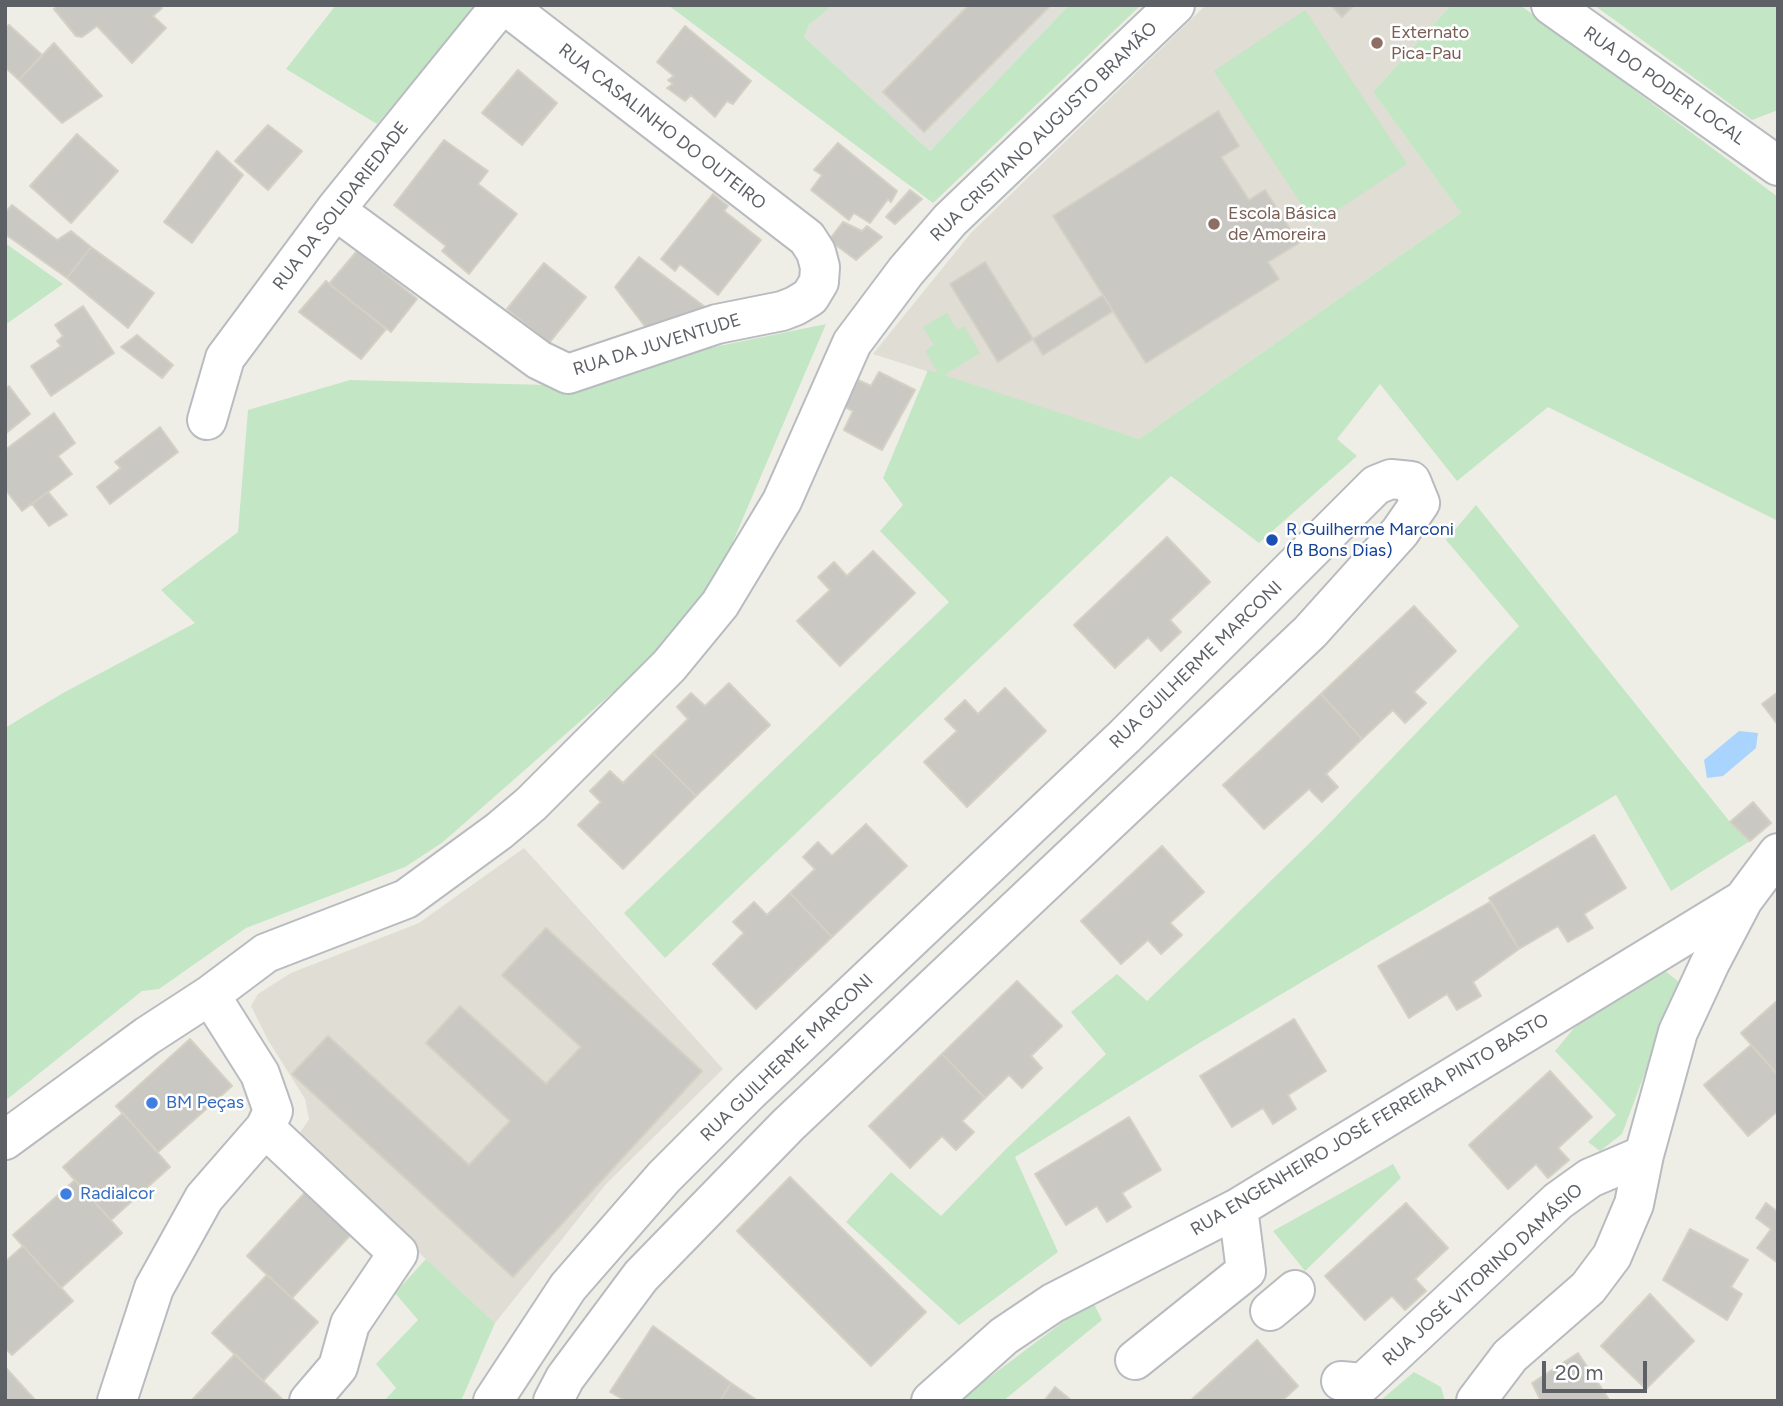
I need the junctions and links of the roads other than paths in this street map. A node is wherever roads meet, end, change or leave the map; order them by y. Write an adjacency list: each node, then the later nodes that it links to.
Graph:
1 (503, 5): 5 (street, RUA DA SOLIDARIEDADE); 6 (street, RUA CASALINHO DO OUTEIRO)
2 (1175, 5): 12 (street, RUA CRISTIANO AUGUSTO BRAMÃO)
3 (1551, 5): 4 (street, RUA DO PODER LOCAL)
4 (1774, 159)
5 (335, 209): 6 (street, RUA DA JUVENTUDE); 7 (street, RUA DA SOLIDARIEDADE)
6 (816, 252)
7 (207, 420)
8 (1778, 853): 10 (street)
9 (979, 874): 11 (street); 11 (street, RUA GUILHERME MARCONI); 21 (street, RUA GUILHERME MARCONI)
10 (1743, 900): 15 (street); 16 (street, RUA ENGENHEIRO JOSÉ FERREIRA PINTO BASTO)
11 (1014, 912): 22 (street, RUA GUILHERME MARCONI)
12 (209, 995): 13 (street); 14 (street, RUA CRISTIANO AUGUSTO BRAMÃO)
13 (265, 1128): 19 (street); 20 (street)
14 (5, 1140)
15 (1644, 1155): 18 (street, RUA JOSÉ VITORINO DAMÁSIO); 24 (street)
16 (1238, 1208): 17 (street); 23 (street, RUA ENGENHEIRO JOSÉ FERREIRA PINTO BASTO)
17 (1135, 1360)
18 (1352, 1382)
19 (117, 1401)
20 (309, 1401)
21 (493, 1401)
22 (553, 1401)
23 (931, 1401)
24 (1476, 1401)

